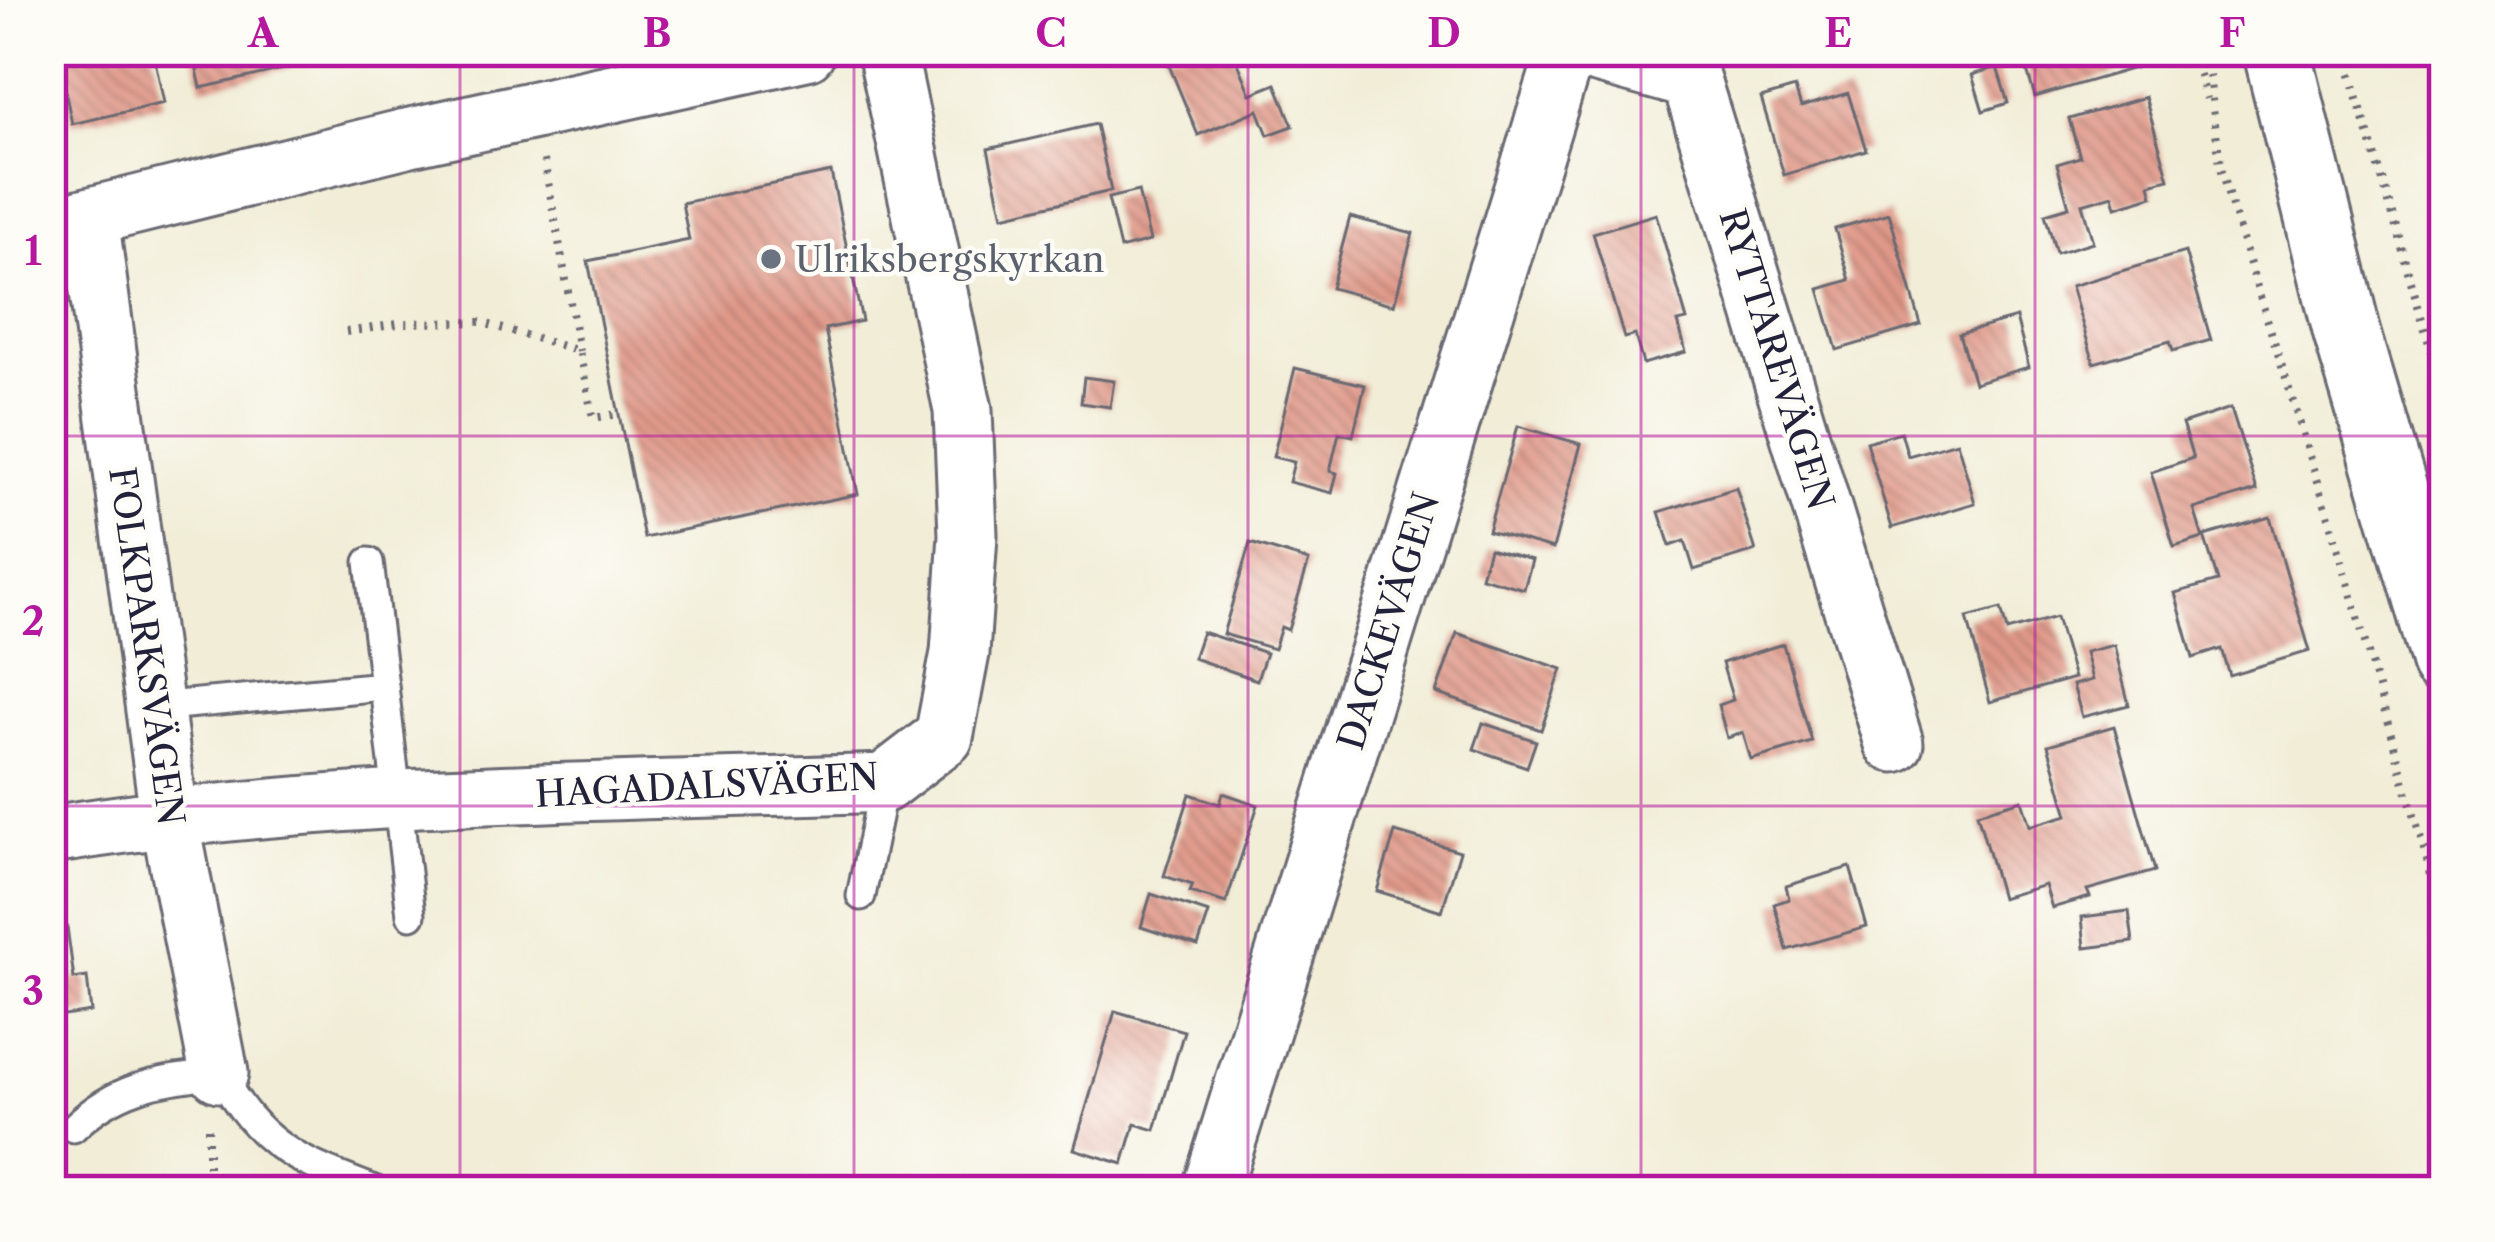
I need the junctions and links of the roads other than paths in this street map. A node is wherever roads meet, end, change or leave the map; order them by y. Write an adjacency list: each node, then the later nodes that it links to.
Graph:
1 (806, 51): 7 (street)
2 (887, 51): 14 (street, HAGADALSVÄGEN)
3 (1566, 51): 23 (street, DACKEVÄGEN)
4 (1586, 51): 13 (street, RYTTAREVÄGEN)
5 (2248, 51): 8 (main road)
6 (2277, 51): 8 (main road)
7 (70, 221): 12 (street, FOLKPARKSVÄGEN)
8 (2347, 332): 10 (main road)
9 (369, 562): 11 (lane)
10 (2444, 660)
11 (384, 686): 12 (lane); 15 (lane)
12 (154, 707): 16 (street, FOLKPARKSVÄGEN)
13 (1894, 743)
14 (884, 783): 15 (street, HAGADALSVÄGEN); 18 (lane)
15 (399, 801): 16 (street, HAGADALSVÄGEN); 19 (lane)
16 (169, 815): 17 (street, HAGADALSVÄGEN); 20 (street, FOLKPARKSVÄGEN)
17 (51, 835)
18 (862, 896)
19 (411, 915)
20 (219, 1073): 21 (lane); 22 (lane)
21 (73, 1128)
22 (377, 1191)
23 (1211, 1191)

